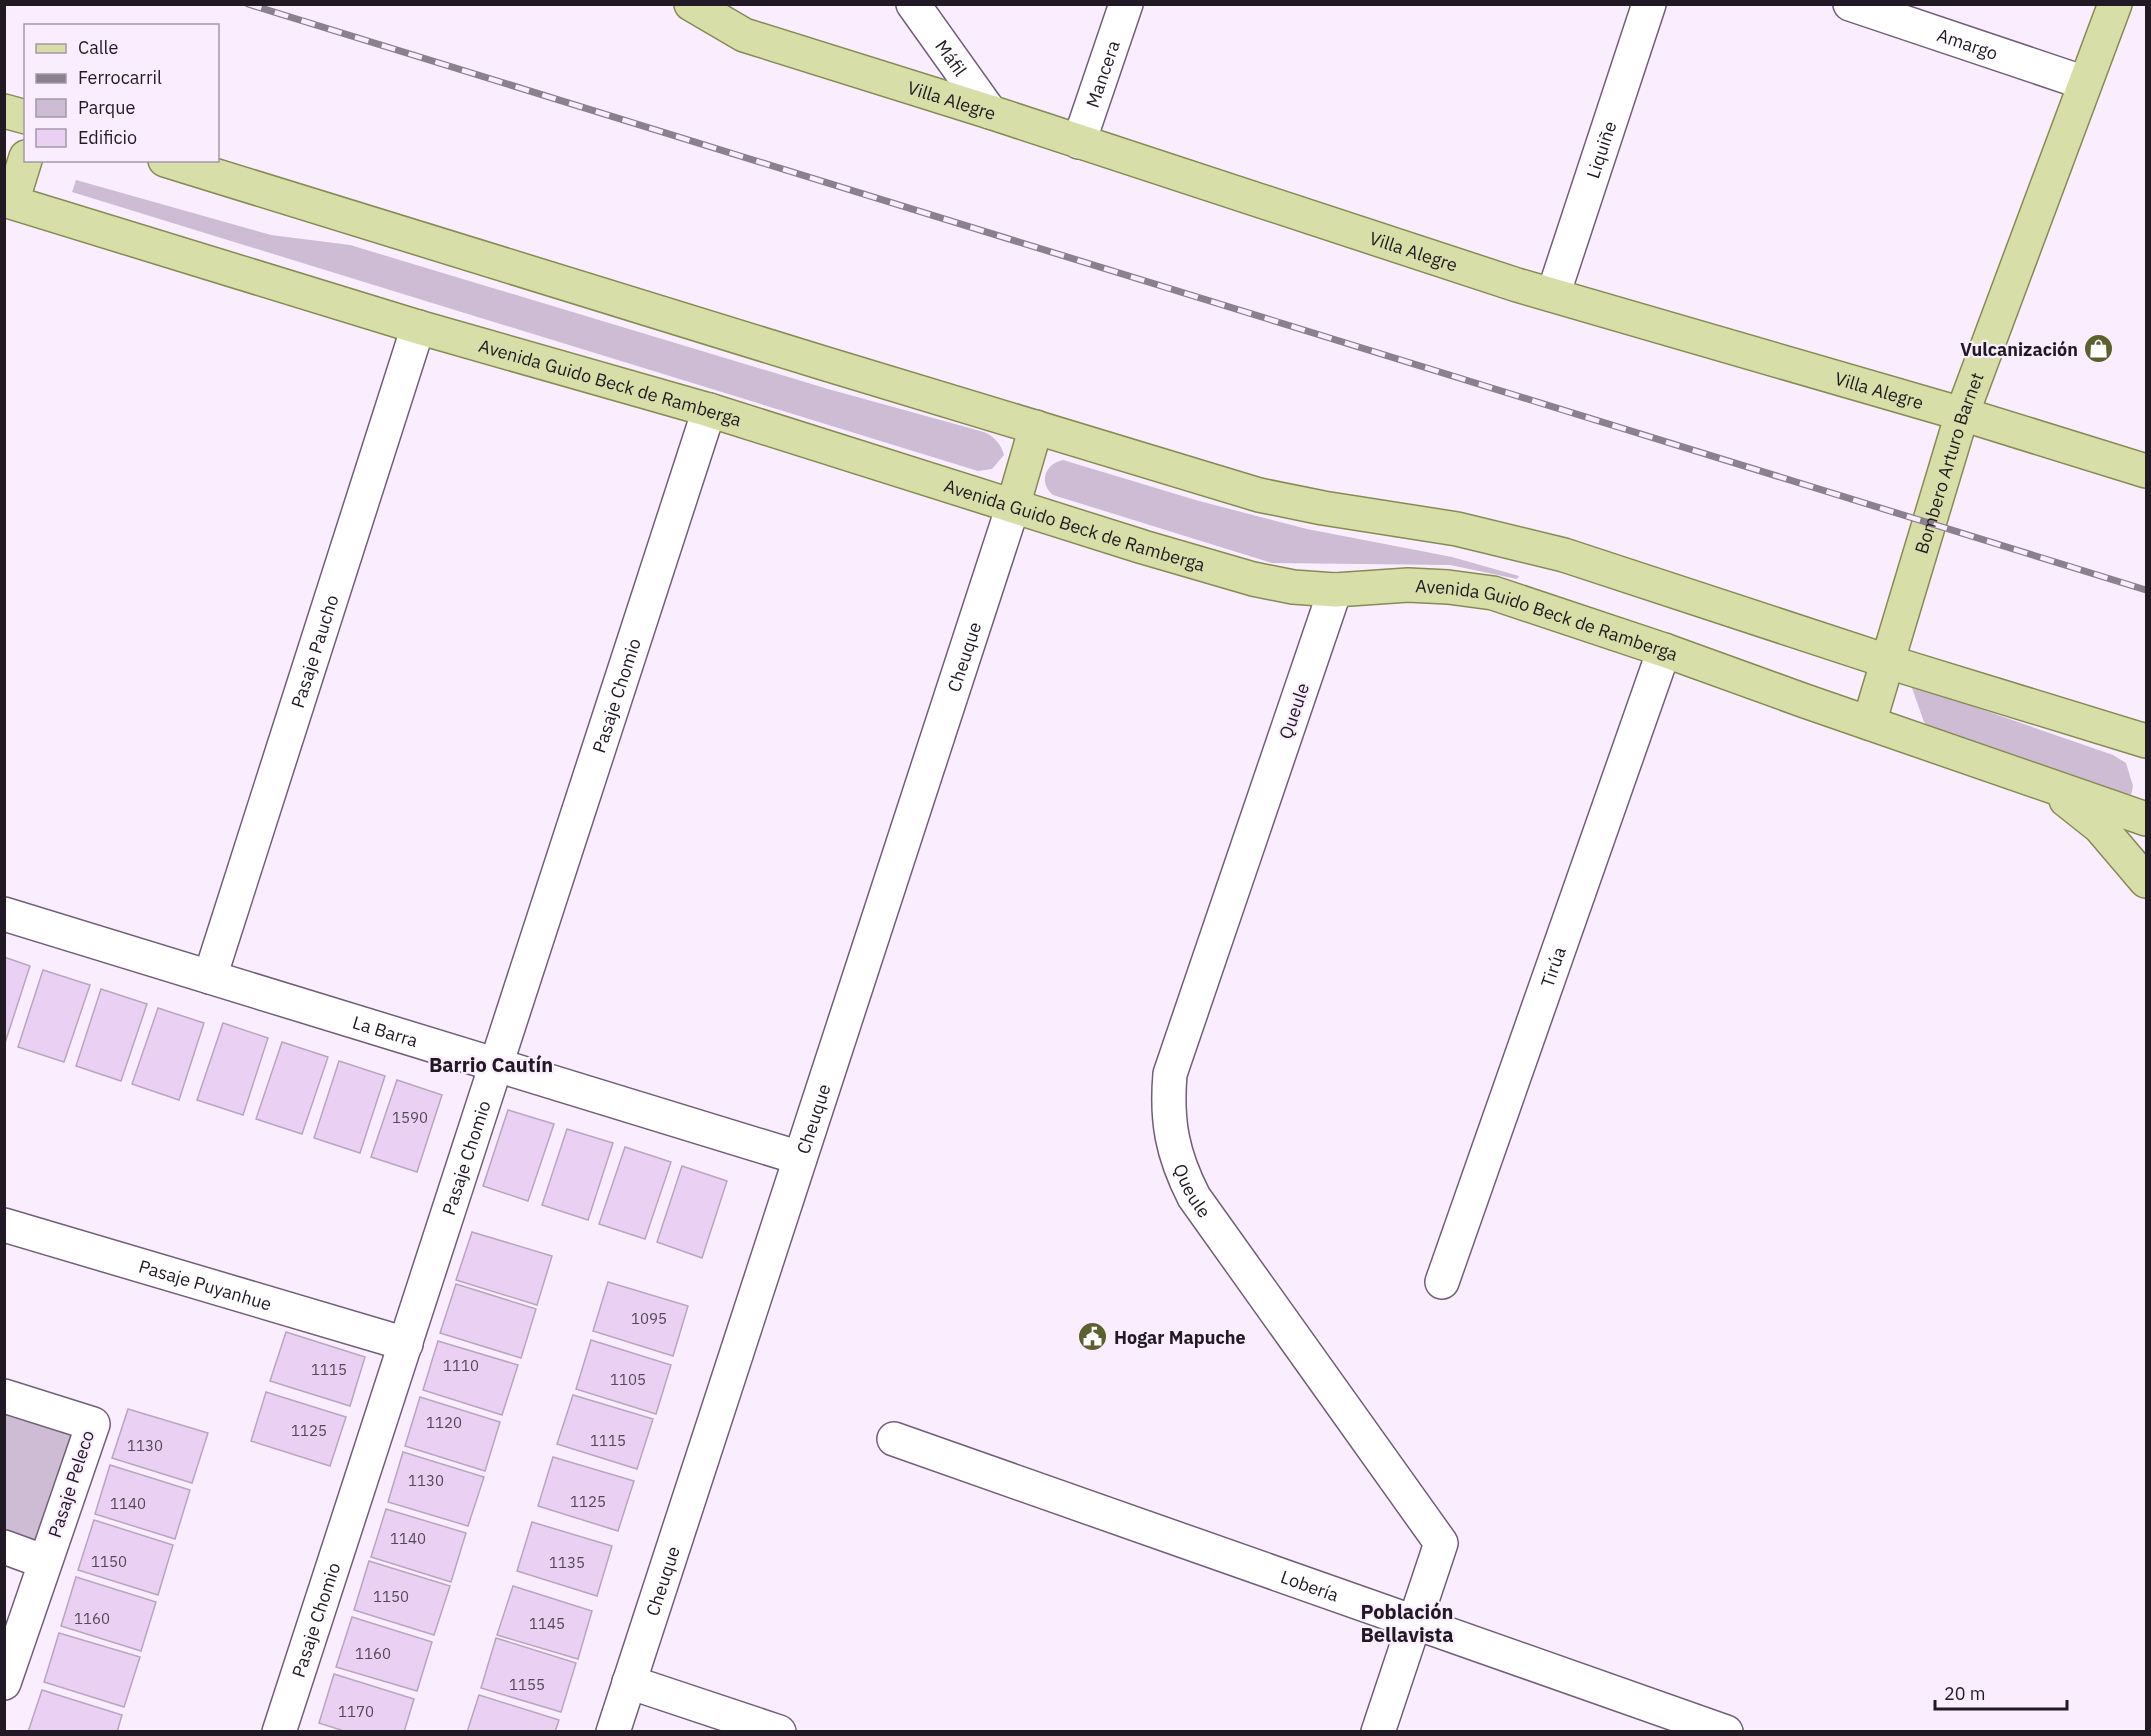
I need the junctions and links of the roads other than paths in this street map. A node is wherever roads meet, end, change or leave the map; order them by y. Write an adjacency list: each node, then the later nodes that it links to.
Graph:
1 (691, 4): 9 (main road, Villa Alegre)
2 (913, 4): 9 (street, Máfil)
3 (1126, 4): 11 (street, Mancera)
4 (1649, 4): 15 (street, Liquiñe)
5 (1850, 4): 7 (street, Amargo)
6 (2115, 4): 7 (main road, Bombero Arturo Barnet)
7 (2085, 83): 18 (main road, Bombero Arturo Barnet)
8 (4, 111): 10 (main road)
9 (990, 112): 11 (main road, Villa Alegre)
10 (24, 116)
11 (1079, 142): 15 (main road, Villa Alegre)
12 (24, 162): 14 (main road)
13 (172, 162): 19 (main road)
14 (7, 208): 16 (main road, Avenida Guido Beck de Ramberga)
15 (1553, 296): 18 (main road, Villa Alegre)
16 (418, 327): 17 (main road, Avenida Guido Beck de Ramberga); 31 (street, Pasaje Paucho)
17 (709, 410): 21 (main road, Avenida Guido Beck de Ramberga); 32 (street, Pasaje Chomio)
18 (1962, 414): 20 (main road, Villa Alegre); 24 (main road, Bombero Arturo Barnet)
19 (1036, 427): 21 (main road); 24 (main road)
20 (2146, 471)
21 (1012, 506): 22 (main road, Avenida Guido Beck de Ramberga); 33 (street, Cheuque)
22 (1335, 590): 23 (main road, Avenida Guido Beck de Ramberga); 41 (street, Queule)
23 (1664, 650): 25 (main road, Avenida Guido Beck de Ramberga); 35 (street, Tirúa)
24 (1886, 661): 25 (main road, Bombero Arturo Barnet); 26 (main road)
25 (1869, 723): 27 (main road, Avenida Guido Beck de Ramberga)
26 (2145, 742)
27 (2037, 781): 28 (main road, Avenida Guido Beck de Ramberga); 29 (main road)
28 (2146, 819)
29 (2146, 881)
30 (4, 914): 31 (street, La Barra)
31 (210, 977): 32 (street, La Barra)
32 (496, 1065): 33 (street, La Barra); 36 (street, Pasaje Chomio)
33 (800, 1158): 42 (street, Cheuque)
34 (4, 1225): 36 (street, Pasaje Puyanhue)
35 (1442, 1282)
36 (406, 1344): 44 (street, Pasaje Chomio)
37 (4, 1396): 40 (street, Pasaje Peleco)
38 (894, 1439): 41 (street, Lobería)
39 (4, 1547): 40 (street, Pasaje Peleco)
40 (45, 1562): 43 (street, Pasaje Peleco)
41 (1415, 1621): 47 (street, Queule); 48 (street, Lobería)
42 (629, 1682): 45 (street, Cheuque); 46 (street)
43 (4, 1683)
44 (279, 1731)
45 (613, 1731)
46 (779, 1731)
47 (1378, 1731)
48 (1725, 1731)

